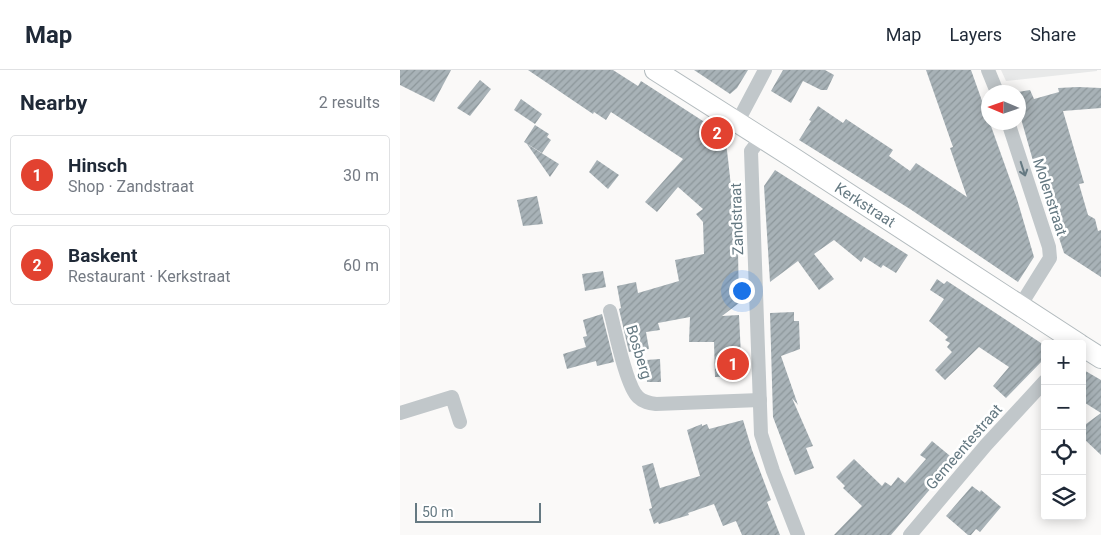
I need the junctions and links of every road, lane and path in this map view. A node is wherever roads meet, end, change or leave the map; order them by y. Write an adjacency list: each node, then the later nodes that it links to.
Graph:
1 (655, 70): 5 (main road, Kerkstraat)
2 (765, 70): 5 (street)
3 (988, 70): 4 (street)
4 (994, 85)
5 (737, 123): 7 (main road, Kerkstraat)
6 (1011, 130): 8 (street, Molenstraat, one-way to 8)
7 (760, 138): 8 (main road, Kerkstraat); 14 (street, Zandstraat)
8 (1020, 306): 10 (main road, Kerkstraat)
9 (610, 311): 14 (street, Bosberg)
10 (1071, 340)
11 (1086, 349): 12 (main road, Kerkstraat)
12 (1101, 358)
13 (1041, 385): 18 (street, Gemeentestraat)
14 (760, 400): 17 (street, Zandstraat)
15 (400, 413): 16 (street)
16 (460, 422)
17 (798, 535)
18 (910, 535)

